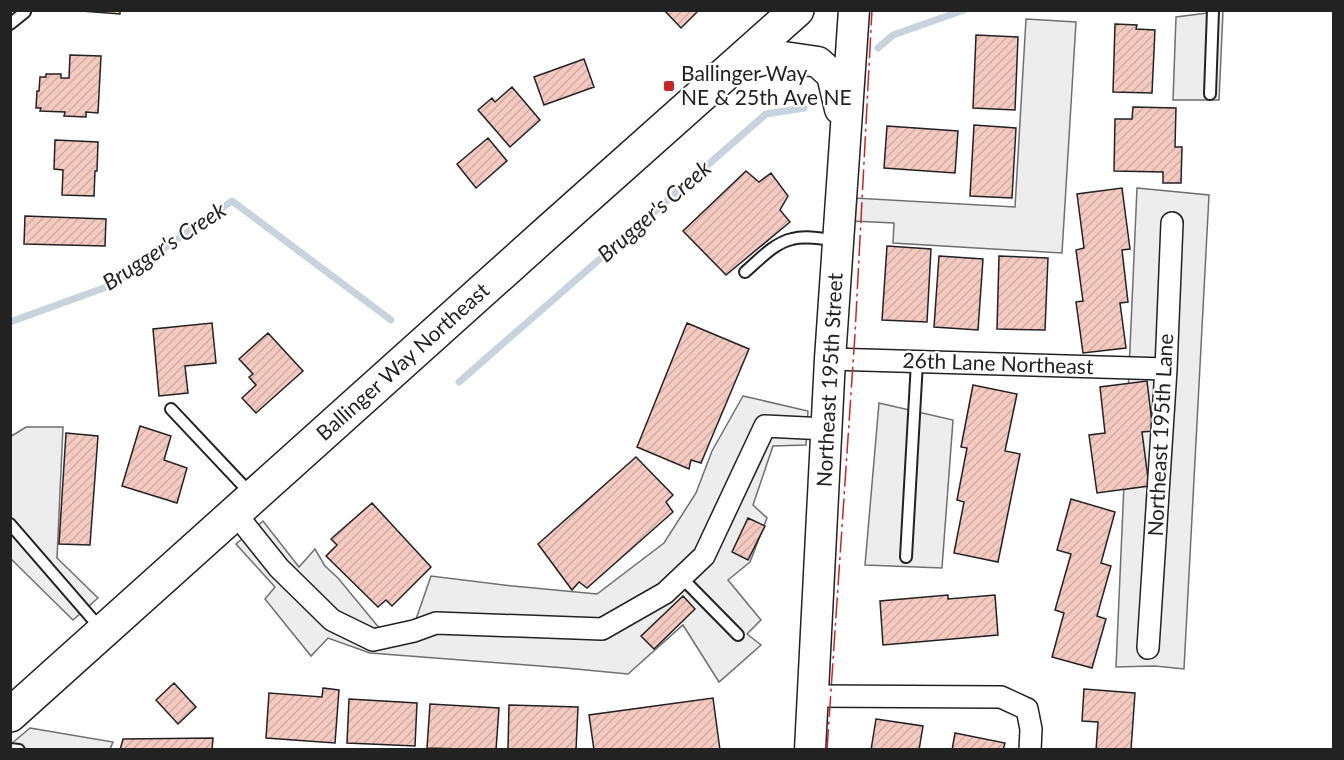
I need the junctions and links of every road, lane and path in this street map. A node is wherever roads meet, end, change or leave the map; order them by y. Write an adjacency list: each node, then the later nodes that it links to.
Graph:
1 (797, 10): 6 (main road, Ballinger Way Northeast)
2 (854, 10): 8 (street, Northeast 195th Street)
3 (1213, 10): 7 (lane)
4 (25, 12): 5 (lane)
5 (10, 24)
6 (733, 68): 8 (street); 17 (main road, Ballinger Way Northeast)
7 (1210, 94)
8 (846, 133): 10 (street, Northeast 195th Street)
9 (1172, 223): 14 (street, Northeast 195th Lane)
10 (838, 240): 11 (lane); 12 (street, Northeast 195th Street)
11 (745, 272)
12 (830, 359): 13 (street, 26th Lane Northeast); 16 (street, Northeast 195th Street)
13 (917, 362): 14 (street, 26th Lane Northeast); 19 (lane)
14 (1166, 369): 23 (street, Northeast 195th Lane)
15 (171, 409): 17 (lane)
16 (826, 429): 20 (street); 24 (street, Northeast 195th Street)
17 (244, 505): 20 (street); 21 (main road, Ballinger Way Northeast)
18 (10, 524): 21 (lane)
19 (906, 557)
20 (681, 577): 22 (lane)
21 (103, 632): 25 (main road, Ballinger Way Northeast)
22 (738, 635)
23 (1148, 648)
24 (814, 696): 28 (street, Northeast 195th Street); 29 (street)
25 (10, 715)
26 (10, 748): 27 (lane)
27 (19, 750)
28 (810, 750)
29 (1030, 750)

